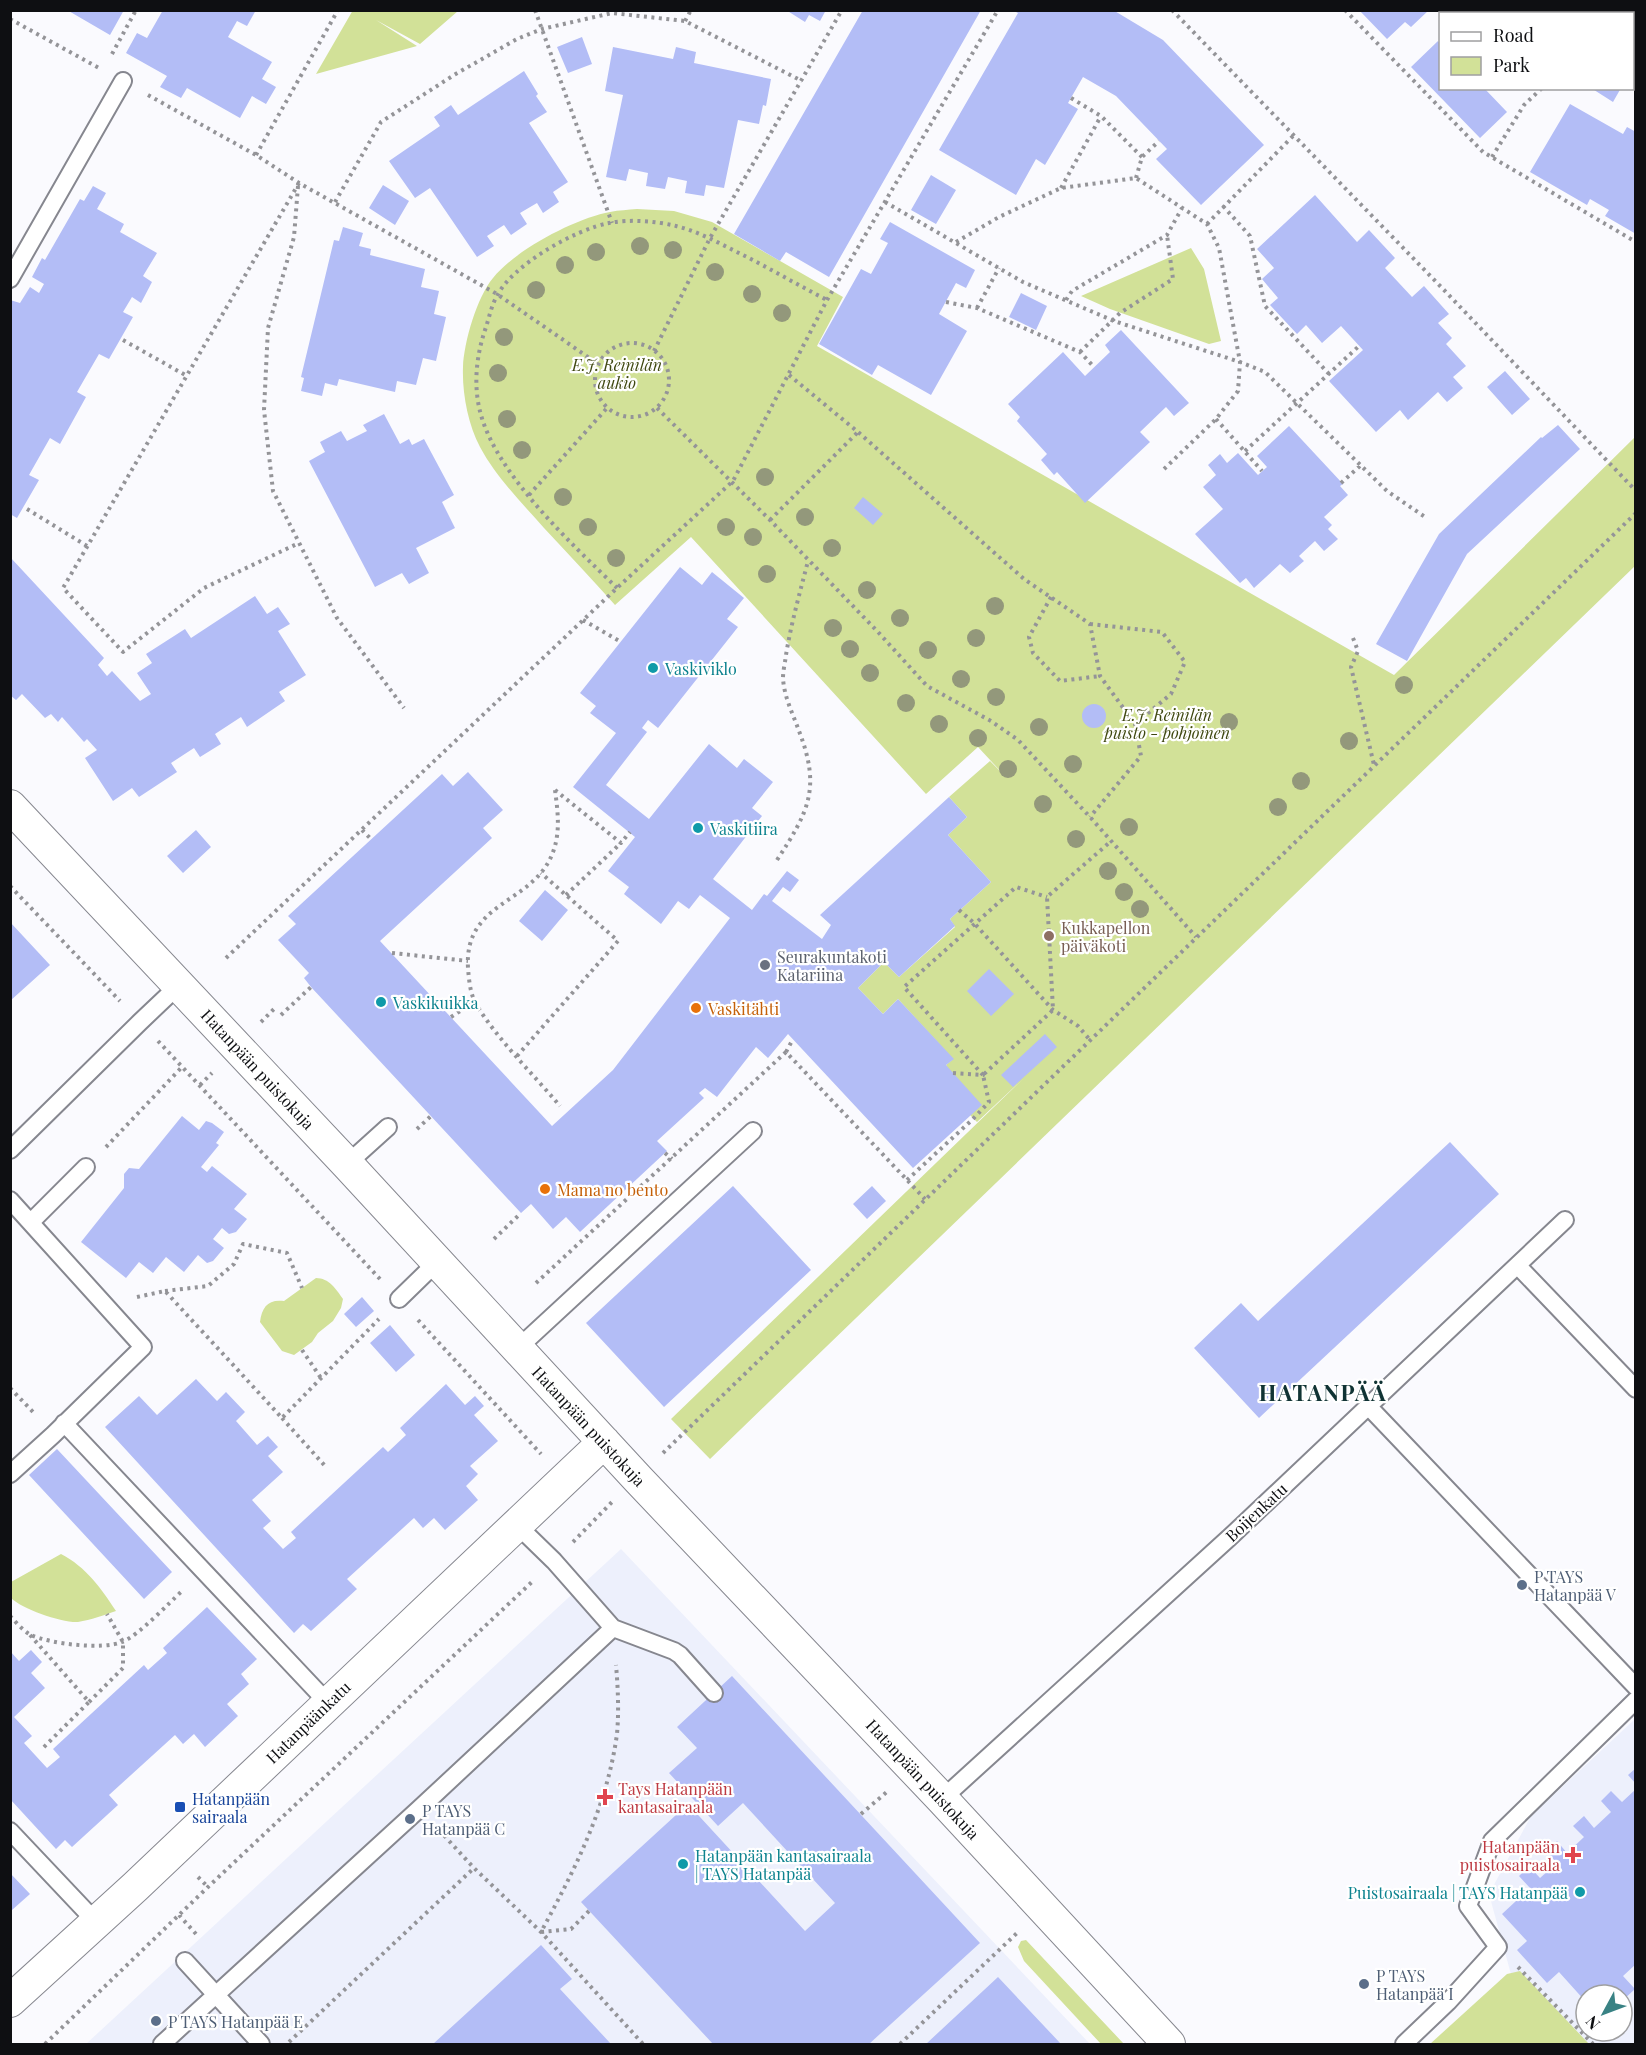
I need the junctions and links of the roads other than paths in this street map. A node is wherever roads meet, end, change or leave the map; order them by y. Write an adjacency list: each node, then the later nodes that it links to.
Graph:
1 (123, 81): 2 (lane)
2 (10, 279)
3 (10, 806): 4 (street, Hatanpään puistokuja)
4 (179, 985): 7 (lane); 8 (street, Hatanpään puistokuja)
5 (388, 1127): 8 (lane)
6 (753, 1131): 16 (lane)
7 (10, 1150)
8 (347, 1164): 13 (street, Hatanpään puistokuja)
9 (86, 1167): 12 (lane)
10 (10, 1200): 12 (lane)
11 (1565, 1221): 14 (lane, Boijenkatu)
12 (31, 1222): 19 (lane)
13 (437, 1262): 15 (lane); 16 (street, Hatanpään puistokuja)
14 (1518, 1266): 17 (lane); 18 (lane, Boijenkatu)
15 (399, 1299)
16 (518, 1349): 20 (street, Hatanpään puistokuja)
17 (1635, 1389)
18 (1369, 1407): 24 (lane); 28 (lane, Boijenkatu)
19 (64, 1423): 21 (lane); 27 (lane)
20 (604, 1442): 22 (street, Hatanpäänkatu); 28 (street, Hatanpään puistokuja)
21 (10, 1474)
22 (516, 1524): 23 (lane); 27 (street, Hatanpäänkatu)
23 (613, 1628): 25 (lane); 32 (lane)
24 (1635, 1687)
25 (714, 1693)
26 (1635, 1700): 37 (lane)
27 (328, 1703): 30 (street, Hatanpäänkatu)
28 (942, 1799): 36 (street, Hatanpään puistokuja)
29 (10, 1831): 30 (lane)
30 (96, 1922): 33 (street, Hatanpäänkatu)
31 (185, 1961): 32 (lane)
32 (215, 1994): 34 (lane); 35 (lane)
33 (10, 2001)
34 (162, 2044)
35 (261, 2044)
36 (1168, 2044)
37 (1404, 2044)

